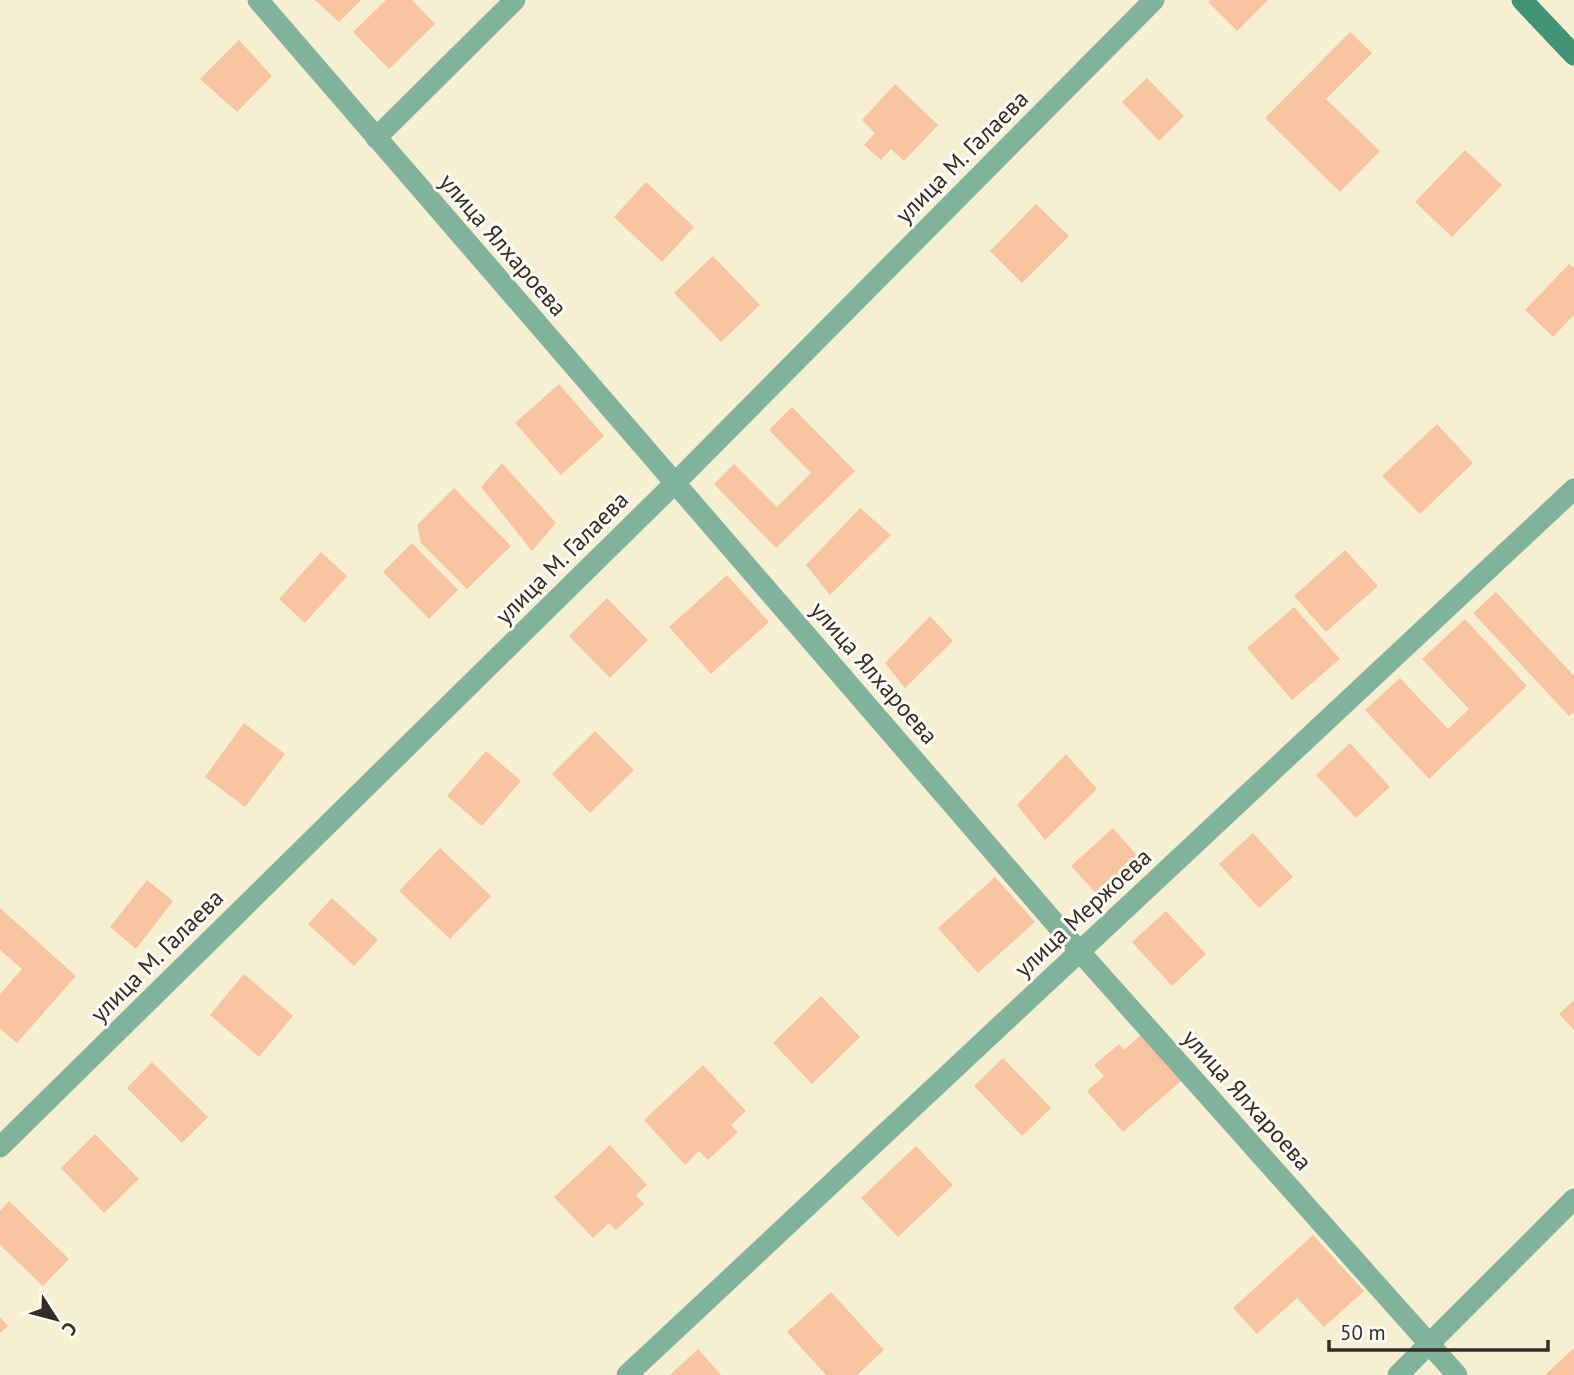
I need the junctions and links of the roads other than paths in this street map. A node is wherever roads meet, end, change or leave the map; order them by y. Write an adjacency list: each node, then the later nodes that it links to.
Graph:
1 (258, 0): 6 (street, улица Ялхароева)
2 (515, 0): 6 (street)
3 (1154, 0): 7 (street, улица М. Галаева)
4 (1522, 0): 5 (street)
5 (1574, 55)
6 (376, 138): 7 (street, улица Ялхароева)
7 (675, 483): 9 (street, улица Ялхароева); 10 (street, улица М. Галаева)
8 (1574, 489): 9 (street, улица Мержоева)
9 (1080, 952): 12 (street, улица Ялхароева); 13 (street, улица Мержоева)
10 (0, 1147)
11 (1574, 1199): 12 (street)
12 (1430, 1345): 14 (street); 15 (street, улица Ялхароева)
13 (627, 1375)
14 (1398, 1375)
15 (1457, 1375)

